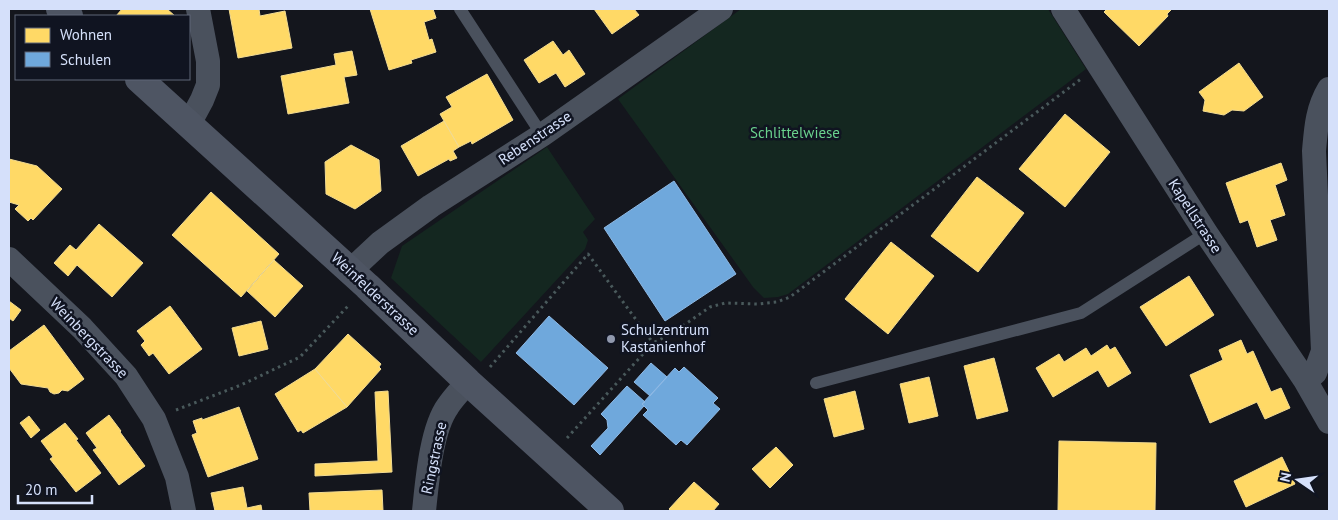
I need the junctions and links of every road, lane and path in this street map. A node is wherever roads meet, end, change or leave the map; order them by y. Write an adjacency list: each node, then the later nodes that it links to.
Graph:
1 (198, 9): 8 (street)
2 (460, 9): 9 (lane)
3 (721, 9): 9 (street, Rebenstrasse)
4 (1063, 9): 5 (street, Kapellstrasse)
5 (1099, 65): 10 (street, Kapellstrasse); 13 (path)
6 (140, 80): 8 (main road, Weinfelderstrasse)
7 (1329, 89): 14 (street)
8 (187, 122): 12 (main road, Weinfelderstrasse)
9 (542, 134): 12 (street, Rebenstrasse)
10 (1206, 233): 14 (street, Kapellstrasse); 16 (lane)
11 (9, 259): 17 (street, Weinbergstrasse)
12 (359, 278): 15 (main road, Weinfelderstrasse); 17 (path)
13 (653, 342): 15 (path); 19 (path)
14 (1305, 380): 18 (street, Kapellstrasse)
15 (470, 384): 21 (street, Ringstrasse); 22 (main road, Weinfelderstrasse)
16 (816, 384)
17 (154, 419): 20 (street, Weinbergstrasse)
18 (1329, 422)
19 (563, 443)
20 (184, 511)
21 (424, 511)
22 (610, 511)

